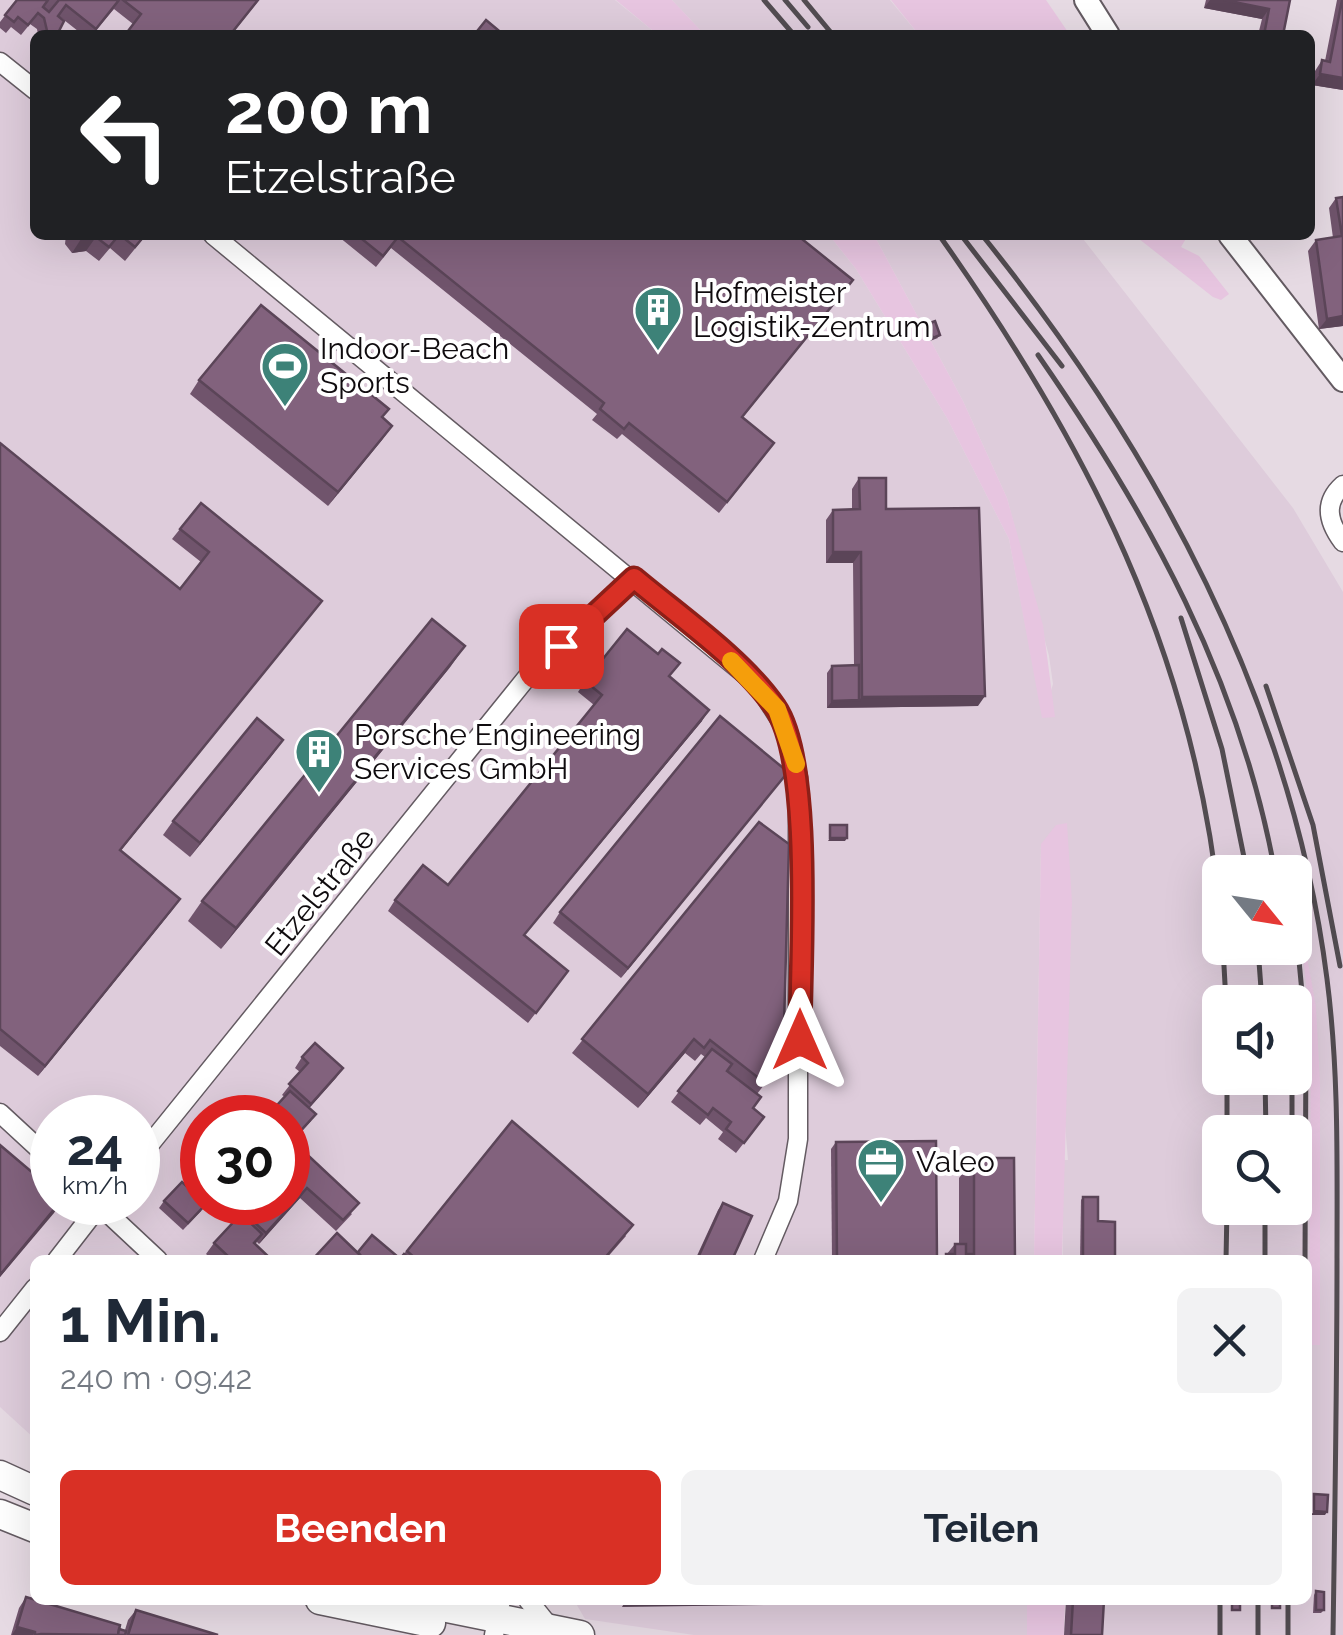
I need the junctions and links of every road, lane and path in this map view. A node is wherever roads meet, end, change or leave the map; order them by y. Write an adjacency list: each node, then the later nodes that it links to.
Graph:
1 (1086, 0): 2 (street)
2 (1105, 30)
3 (0, 62): 4 (street)
4 (30, 86)
5 (219, 240): 10 (street)
6 (1234, 240): 7 (street)
7 (1343, 380)
8 (1343, 484): 9 (street)
9 (1343, 542)
10 (634, 578): 12 (street, Etzelstraße); 18 (street)
11 (0, 1112): 13 (street)
12 (160, 1132)
13 (30, 1140)
14 (83, 1225): 16 (street)
15 (121, 1225): 17 (street)
16 (61, 1255)
17 (153, 1255)
18 (766, 1255)
19 (30, 1294): 20 (street)
20 (0, 1332)
21 (0, 1475): 22 (main road)
22 (30, 1488)
23 (360, 1605): 26 (main road)
24 (428, 1605): 26 (main road)
25 (531, 1605): 27 (street)
26 (496, 1622): 27 (main road)
27 (566, 1632)

